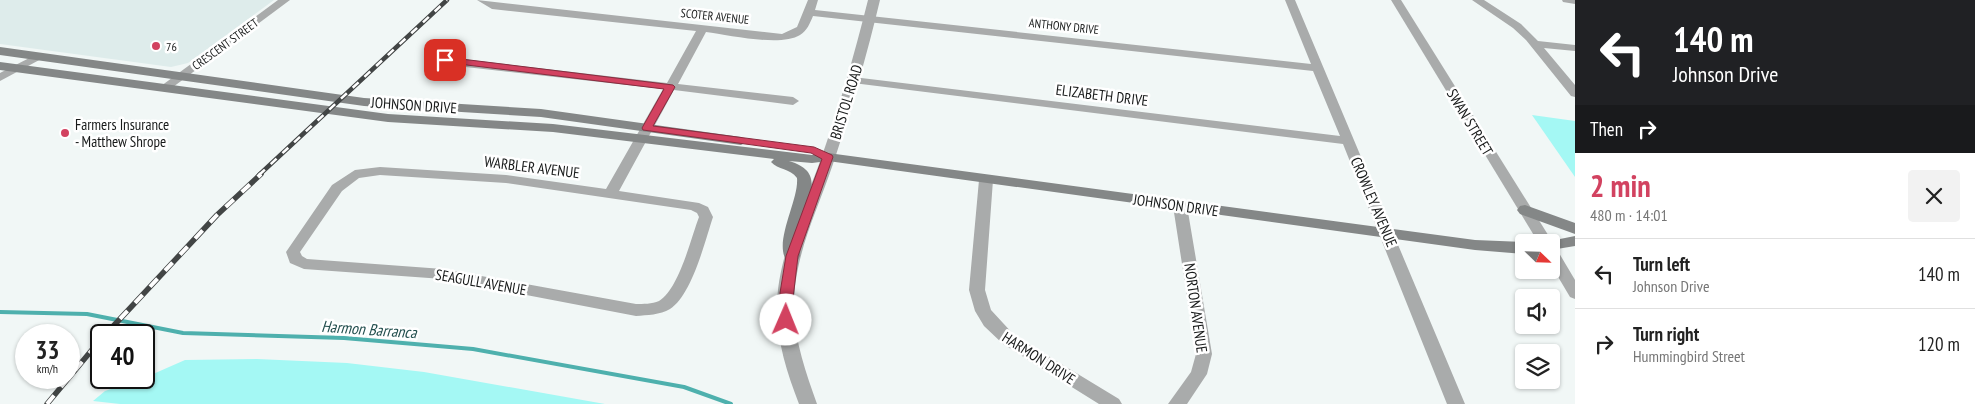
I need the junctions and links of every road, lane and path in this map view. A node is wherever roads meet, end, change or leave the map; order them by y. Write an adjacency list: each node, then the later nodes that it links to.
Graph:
1 (285, 0): 21 (street, CRESCENT STREET)
2 (482, 0): 12 (street, SCOTER AVENUE)
3 (813, 0): 10 (street)
4 (874, 0): 11 (street, BRISTOL ROAD)
5 (1290, 0): 20 (street, CROWLEY AVENUE)
6 (1396, 0): 35 (street, SWAN STREET)
7 (1477, 0): 13 (street)
8 (1567, 0): 9 (street)
9 (1575, 1)
10 (808, 12): 11 (street, ANTHONY DRIVE); 12 (street, SCOTER AVENUE)
11 (870, 19): 20 (street, ANTHONY DRIVE); 23 (street, BRISTOL ROAD)
12 (703, 28): 24 (street)
13 (1535, 44): 14 (street); 26 (street)
14 (1575, 48)
15 (0, 51): 16 (main road, JOHNSON DRIVE)
16 (38, 56): 19 (street); 21 (main road, JOHNSON DRIVE)
17 (430, 60): 24 (street)
18 (0, 66): 19 (main road, JOHNSON DRIVE)
19 (17, 68): 22 (street); 25 (main road, JOHNSON DRIVE)
20 (1318, 68): 29 (street, CROWLEY AVENUE)
21 (180, 77): 25 (street, CRESCENT STREET); 28 (main road, JOHNSON DRIVE)
22 (0, 78)
23 (853, 80): 29 (street, ELIZABETH DRIVE); 31 (street, BRISTOL ROAD)
24 (670, 87): 27 (street); 28 (street)
25 (165, 88): 28 (main road, JOHNSON DRIVE)
26 (1575, 93)
27 (793, 101)
28 (644, 134): 30 (main road, JOHNSON DRIVE); 31 (main road, JOHNSON DRIVE); 33 (street)
29 (1348, 141): 37 (street, CROWLEY AVENUE)
30 (705, 148): 31 (main road, JOHNSON DRIVE); 42 (main road)
31 (828, 157): 32 (main road, JOHNSON DRIVE); 42 (street, BRISTOL ROAD)
32 (986, 180): 34 (main road, JOHNSON DRIVE); 48 (street, HARMON DRIVE)
33 (610, 194): 43 (street, WARBLER AVENUE); 46 (street, WARBLER AVENUE)
34 (1180, 206): 37 (main road, JOHNSON DRIVE); 49 (street, NORTON AVENUE)
35 (1525, 210): 36 (main road); 38 (street, SWAN STREET)
36 (1575, 230)
37 (1388, 234): 41 (main road, JOHNSON DRIVE); 50 (street, CROWLEY AVENUE)
38 (1540, 234)
39 (1575, 240): 40 (main road)
40 (1560, 243)
41 (1515, 248)
42 (792, 256): 47 (street, BRISTOL ROAD)
43 (295, 259): 46 (street, SEAGULL AVENUE)
44 (1560, 267): 45 (street)
45 (1575, 293)
46 (666, 304)
47 (808, 404)
48 (1113, 404)
49 (1177, 404)
50 (1456, 404)

